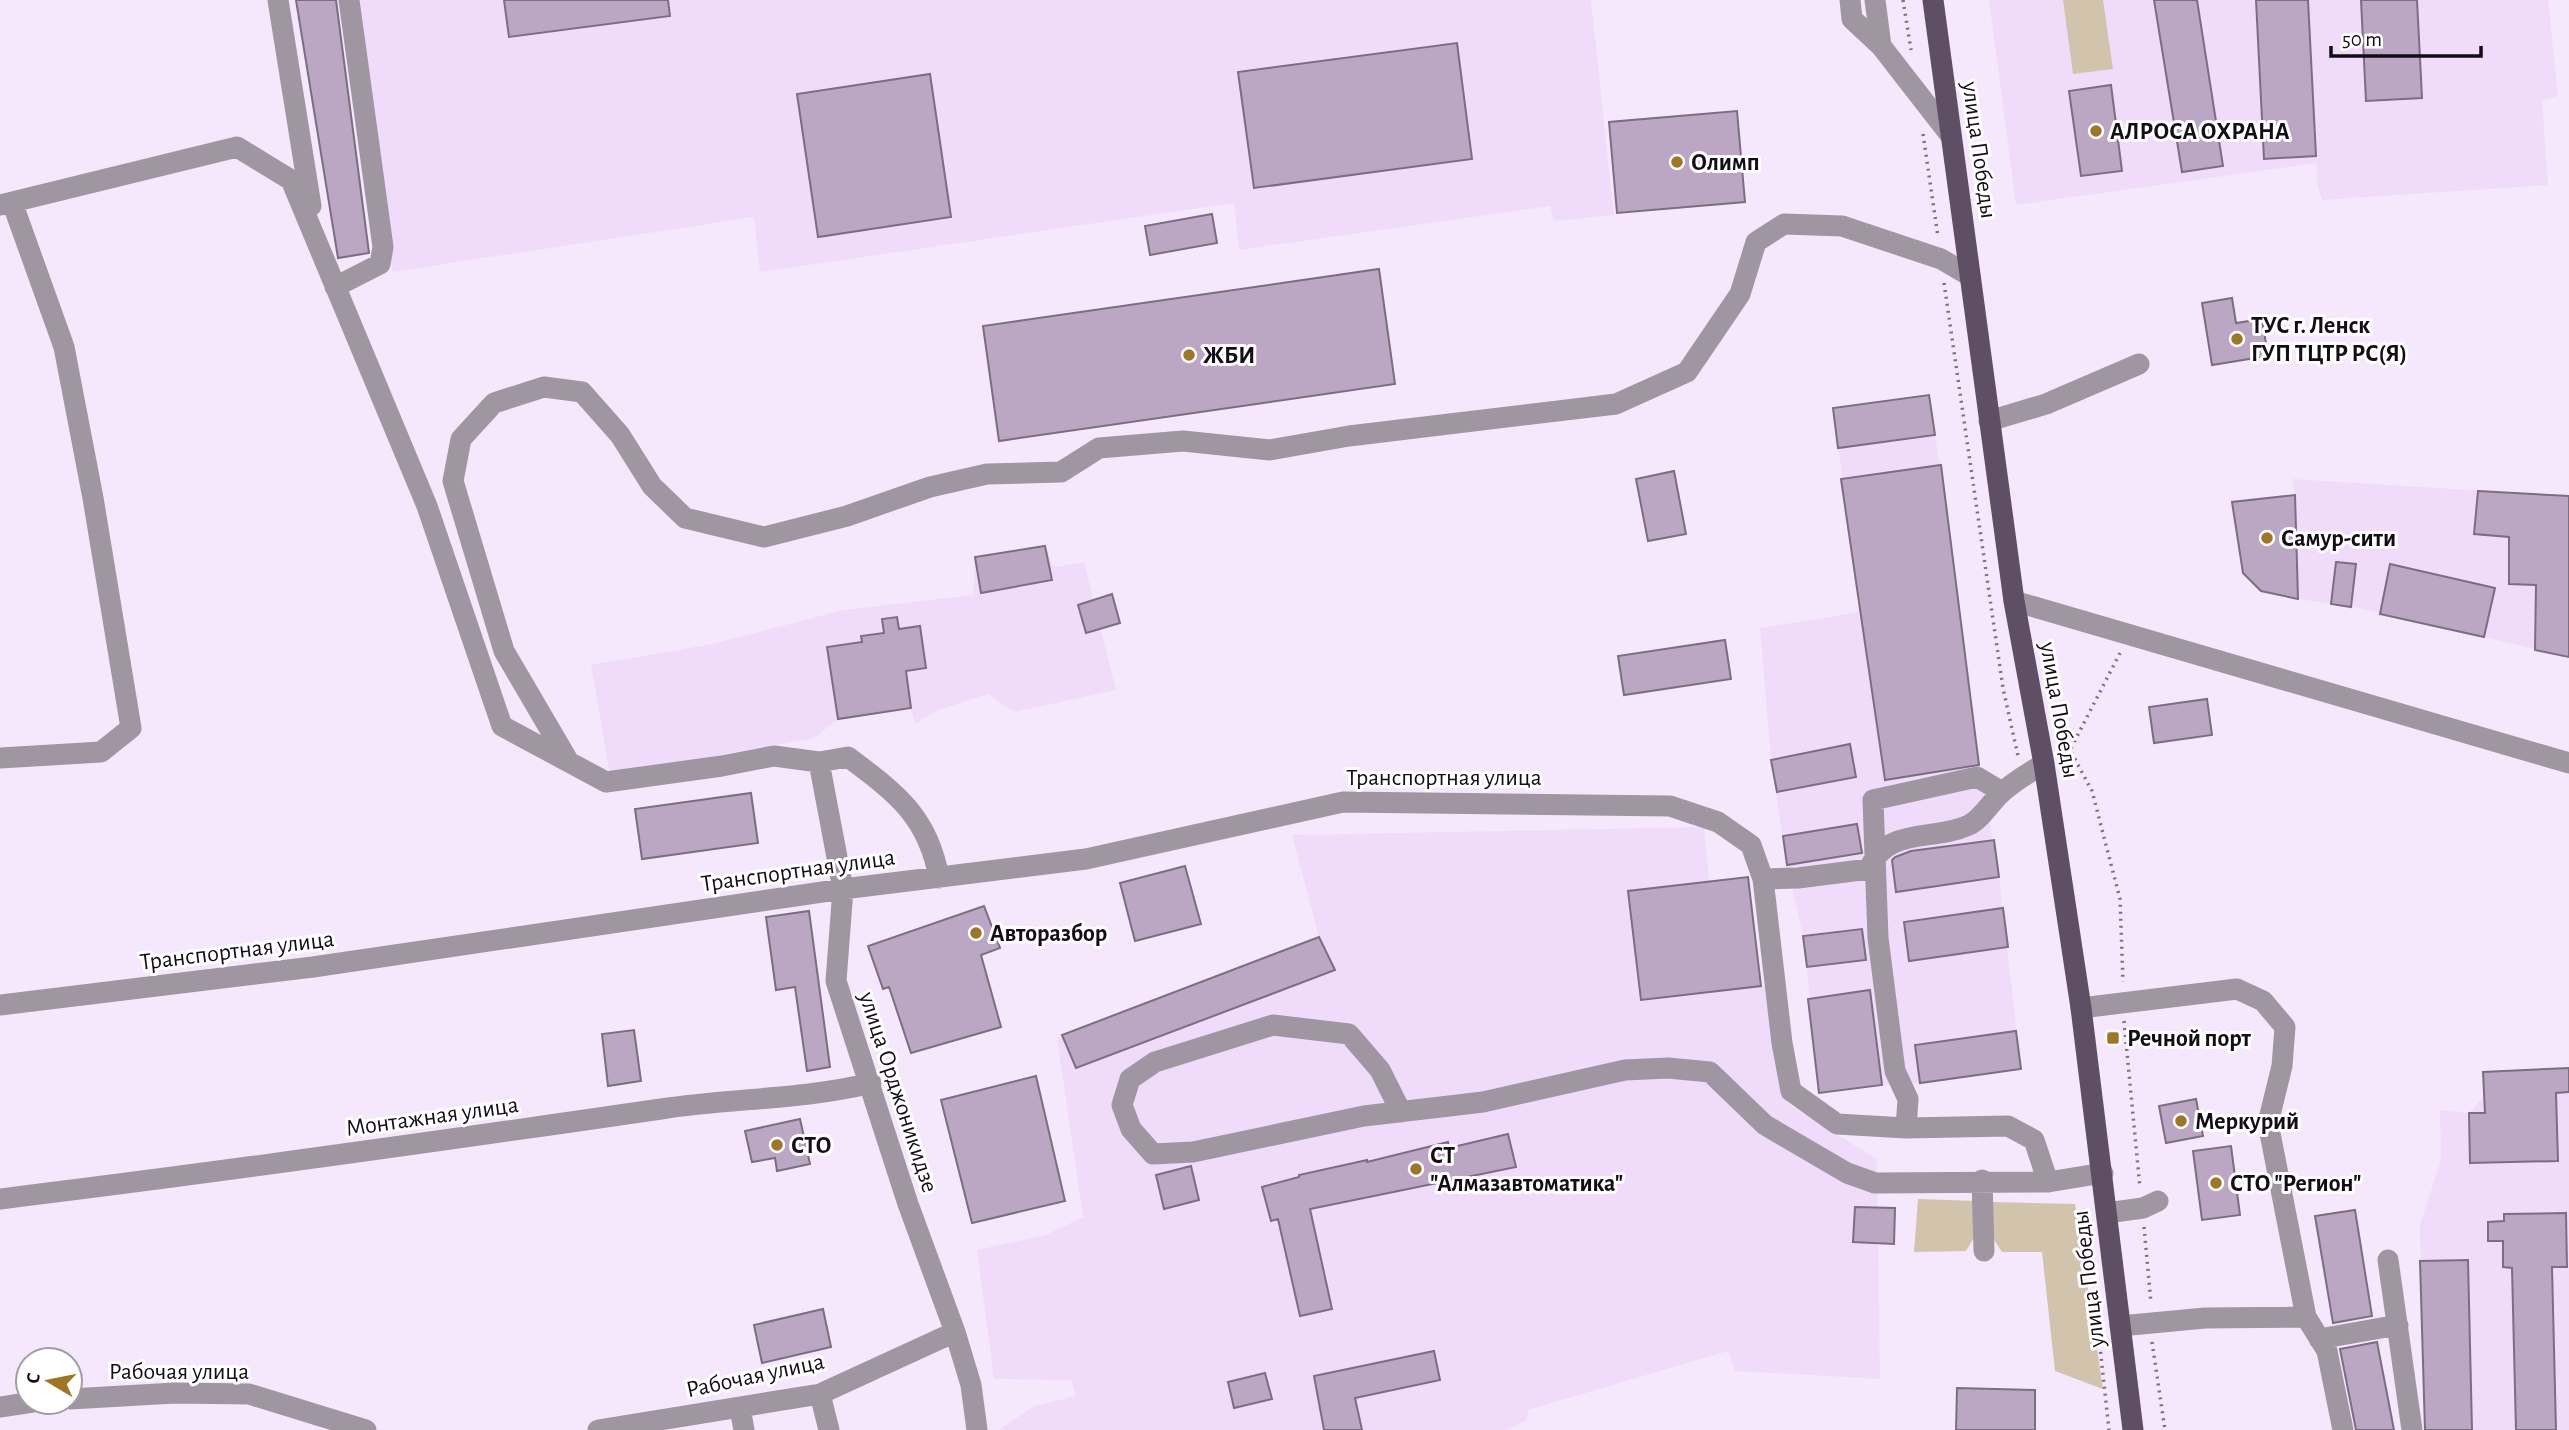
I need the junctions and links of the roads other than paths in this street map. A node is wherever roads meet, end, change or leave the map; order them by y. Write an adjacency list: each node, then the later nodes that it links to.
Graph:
1 (278, 0): 9 (street)
2 (349, 0): 11 (street)
3 (1850, 0): 6 (street)
4 (1875, 0): 6 (street)
5 (1933, 0): 7 (main road, улица Победы)
6 (1881, 46): 7 (street)
7 (1951, 136): 10 (main road, улица Победы)
8 (6, 203): 9 (street); 15 (street)
9 (316, 239): 11 (street)
10 (1970, 276): 13 (main road, улица Победы); 16 (street)
11 (335, 287): 16 (street)
12 (2139, 364): 13 (street)
13 (1989, 421): 14 (main road, улица Победы)
14 (2014, 601): 18 (street); 19 (main road, улица Победы)
15 (0, 758)
16 (569, 762): 17 (street)
17 (819, 762): 22 (street); 24 (street, улица Орджоникидзе)
18 (2568, 762)
19 (2044, 764): 20 (street); 26 (main road, улица Победы)
20 (2002, 792): 21 (street); 21 (street)
21 (1875, 857): 23 (street); 29 (street)
22 (939, 878): 23 (street, Транспортная улица); 24 (street, Транспортная улица)
23 (1763, 879): 29 (street, Транспортная улица)
24 (843, 889): 25 (street, Транспортная улица); 27 (street, улица Орджоникидзе)
25 (0, 1005)
26 (2081, 1008): 30 (main road, улица Победы); 38 (street)
27 (871, 1083): 33 (street, Монтажная улица); 41 (street, улица Орджоникидзе)
28 (1401, 1112): 28 (street); 31 (street)
29 (1906, 1128): 32 (street, Транспортная улица)
30 (2103, 1173): 32 (street); 35 (main road, улица Победы)
31 (1982, 1180): 32 (street); 36 (street)
32 (2048, 1182)
33 (0, 1199)
34 (2150, 1205): 35 (street)
35 (2107, 1213): 40 (main road, улица Победы)
36 (1983, 1251)
37 (2388, 1260): 39 (street)
38 (2306, 1317): 40 (street); 42 (street)
39 (2398, 1325): 42 (street); 53 (street)
40 (2120, 1326): 51 (main road, улица Победы)
41 (955, 1332): 43 (street, Рабочая улица); 50 (street, улица Орджоникидзе)
42 (2319, 1339): 52 (street)
43 (820, 1394): 45 (street, Рабочая улица); 49 (street)
44 (84, 1398): 46 (street, Рабочая улица)
45 (740, 1408): 47 (street, Рабочая улица); 48 (street)
46 (366, 1430)
47 (598, 1430)
48 (744, 1430)
49 (829, 1430)
50 (977, 1430)
51 (2133, 1430)
52 (2343, 1430)
53 (2412, 1430)

